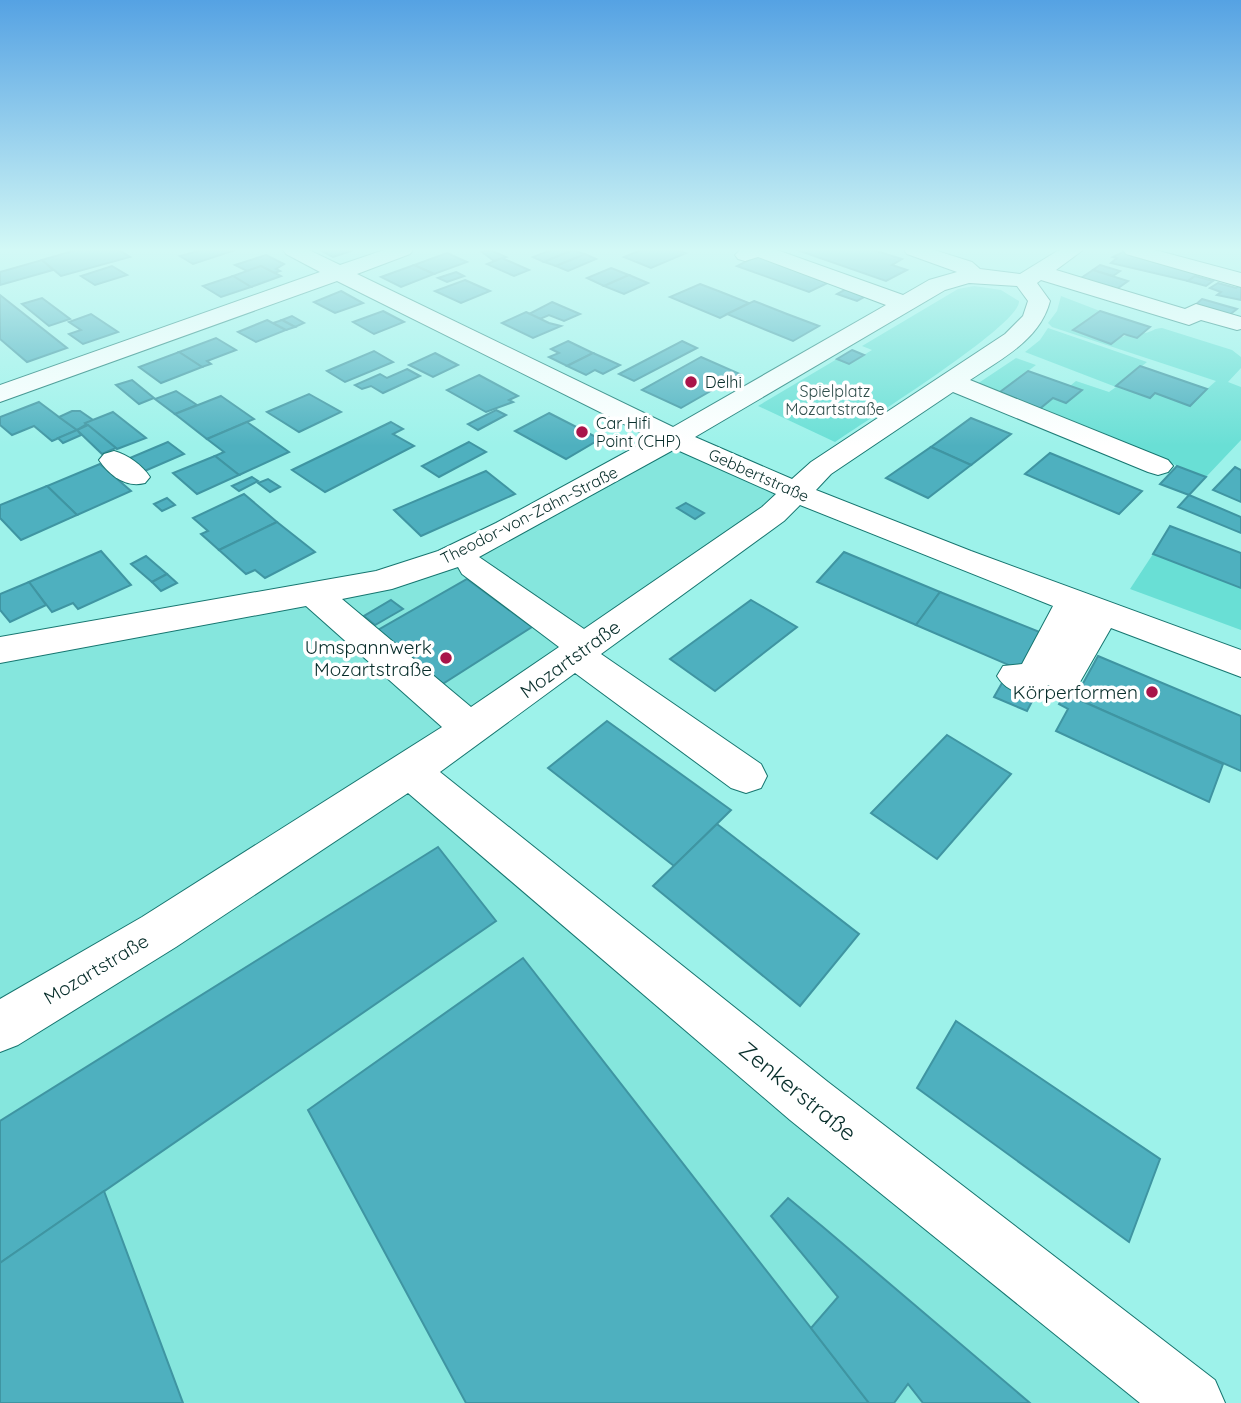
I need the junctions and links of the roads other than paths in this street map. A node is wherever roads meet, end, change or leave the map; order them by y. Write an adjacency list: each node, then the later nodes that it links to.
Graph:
1 (220, 315): 8 (street)
2 (426, 315): 9 (street, Gebbertstraße)
3 (885, 315): 9 (street, Theodor-von-Zahn-Straße)
4 (1035, 315): 7 (street, Mozartstraße)
5 (1211, 315): 6 (street)
6 (1237, 323)
7 (949, 381): 10 (street); 13 (street, Mozartstraße)
8 (0, 394)
9 (675, 437): 11 (street, Theodor-von-Zahn-Straße); 13 (street, Gebbertstraße)
10 (1158, 466)
11 (610, 473): 12 (street); 15 (street, Theodor-von-Zahn-Straße)
12 (642, 491)
13 (796, 492): 16 (street, Gebbertstraße); 18 (street, Mozartstraße)
14 (474, 566): 18 (street)
15 (313, 593): 17 (street, Theodor-von-Zahn-Straße); 22 (street)
16 (1088, 606): 19 (street, Gebbertstraße); 20 (street); 21 (street)
17 (0, 650)
18 (581, 653): 22 (street, Mozartstraße); 24 (street)
19 (1241, 664)
20 (1016, 676)
21 (1063, 679)
22 (471, 730): 23 (street, Mozartstraße)
23 (410, 771): 25 (street, Mozartstraße); 26 (street, Zenkerstraße)
24 (746, 776)
25 (0, 1027)
26 (1192, 1403)

